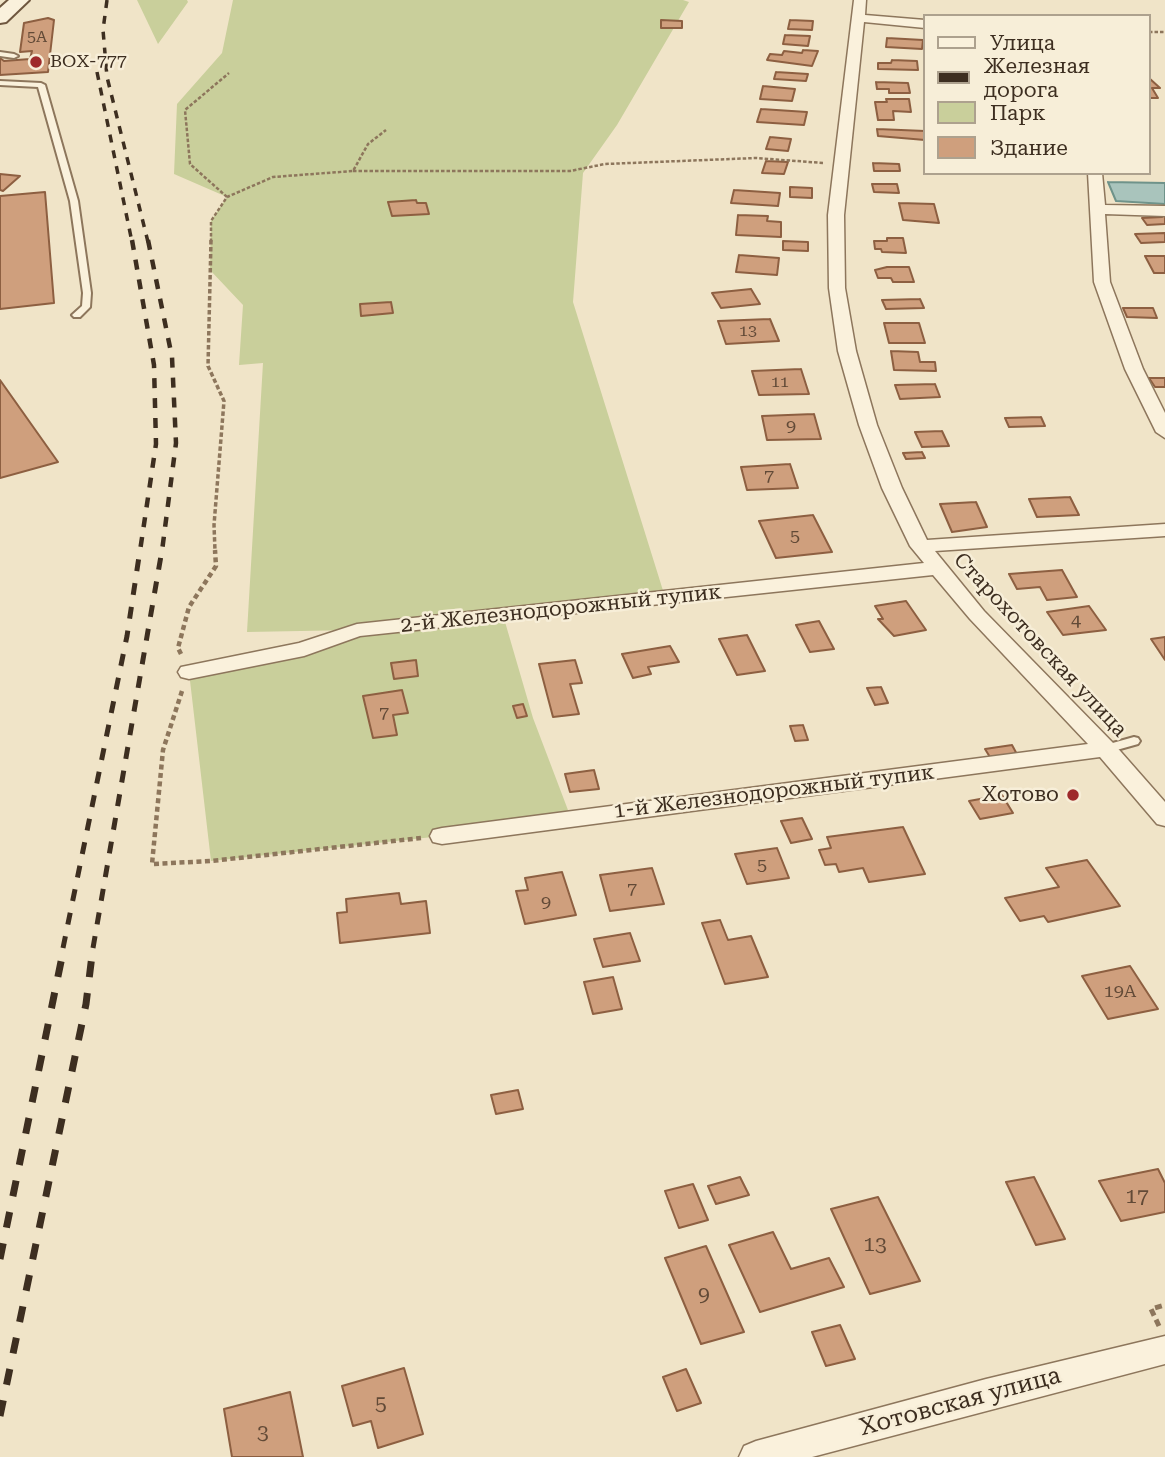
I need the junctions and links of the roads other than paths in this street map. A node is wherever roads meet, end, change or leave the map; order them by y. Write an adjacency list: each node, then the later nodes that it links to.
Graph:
1 (20, 0): 3 (main road)
2 (858, 9): 4 (street); 15 (street, Старохотовская улица)
3 (0, 18)
4 (923, 24)
5 (0, 54): 6 (lane)
6 (14, 56)
7 (42, 78): 8 (lane)
8 (0, 82): 12 (lane)
9 (1095, 175): 10 (street)
10 (1098, 209): 11 (street); 13 (street)
11 (1165, 211)
12 (77, 315)
13 (1165, 432)
14 (1165, 530): 15 (street)
15 (920, 546): 16 (street, Старохотовская улица)
16 (937, 568): 17 (street, 2-й Железнодорожный тупик); 19 (street, Старохотовская улица)
17 (189, 672)
18 (1134, 741): 19 (lane)
19 (1106, 749): 20 (street, Старохотовская улица); 21 (street, 1-й Железнодорожный тупик)
20 (1165, 818)
21 (442, 836)
22 (1163, 1340): 23 (street, Хотовская улица)
23 (756, 1457)

